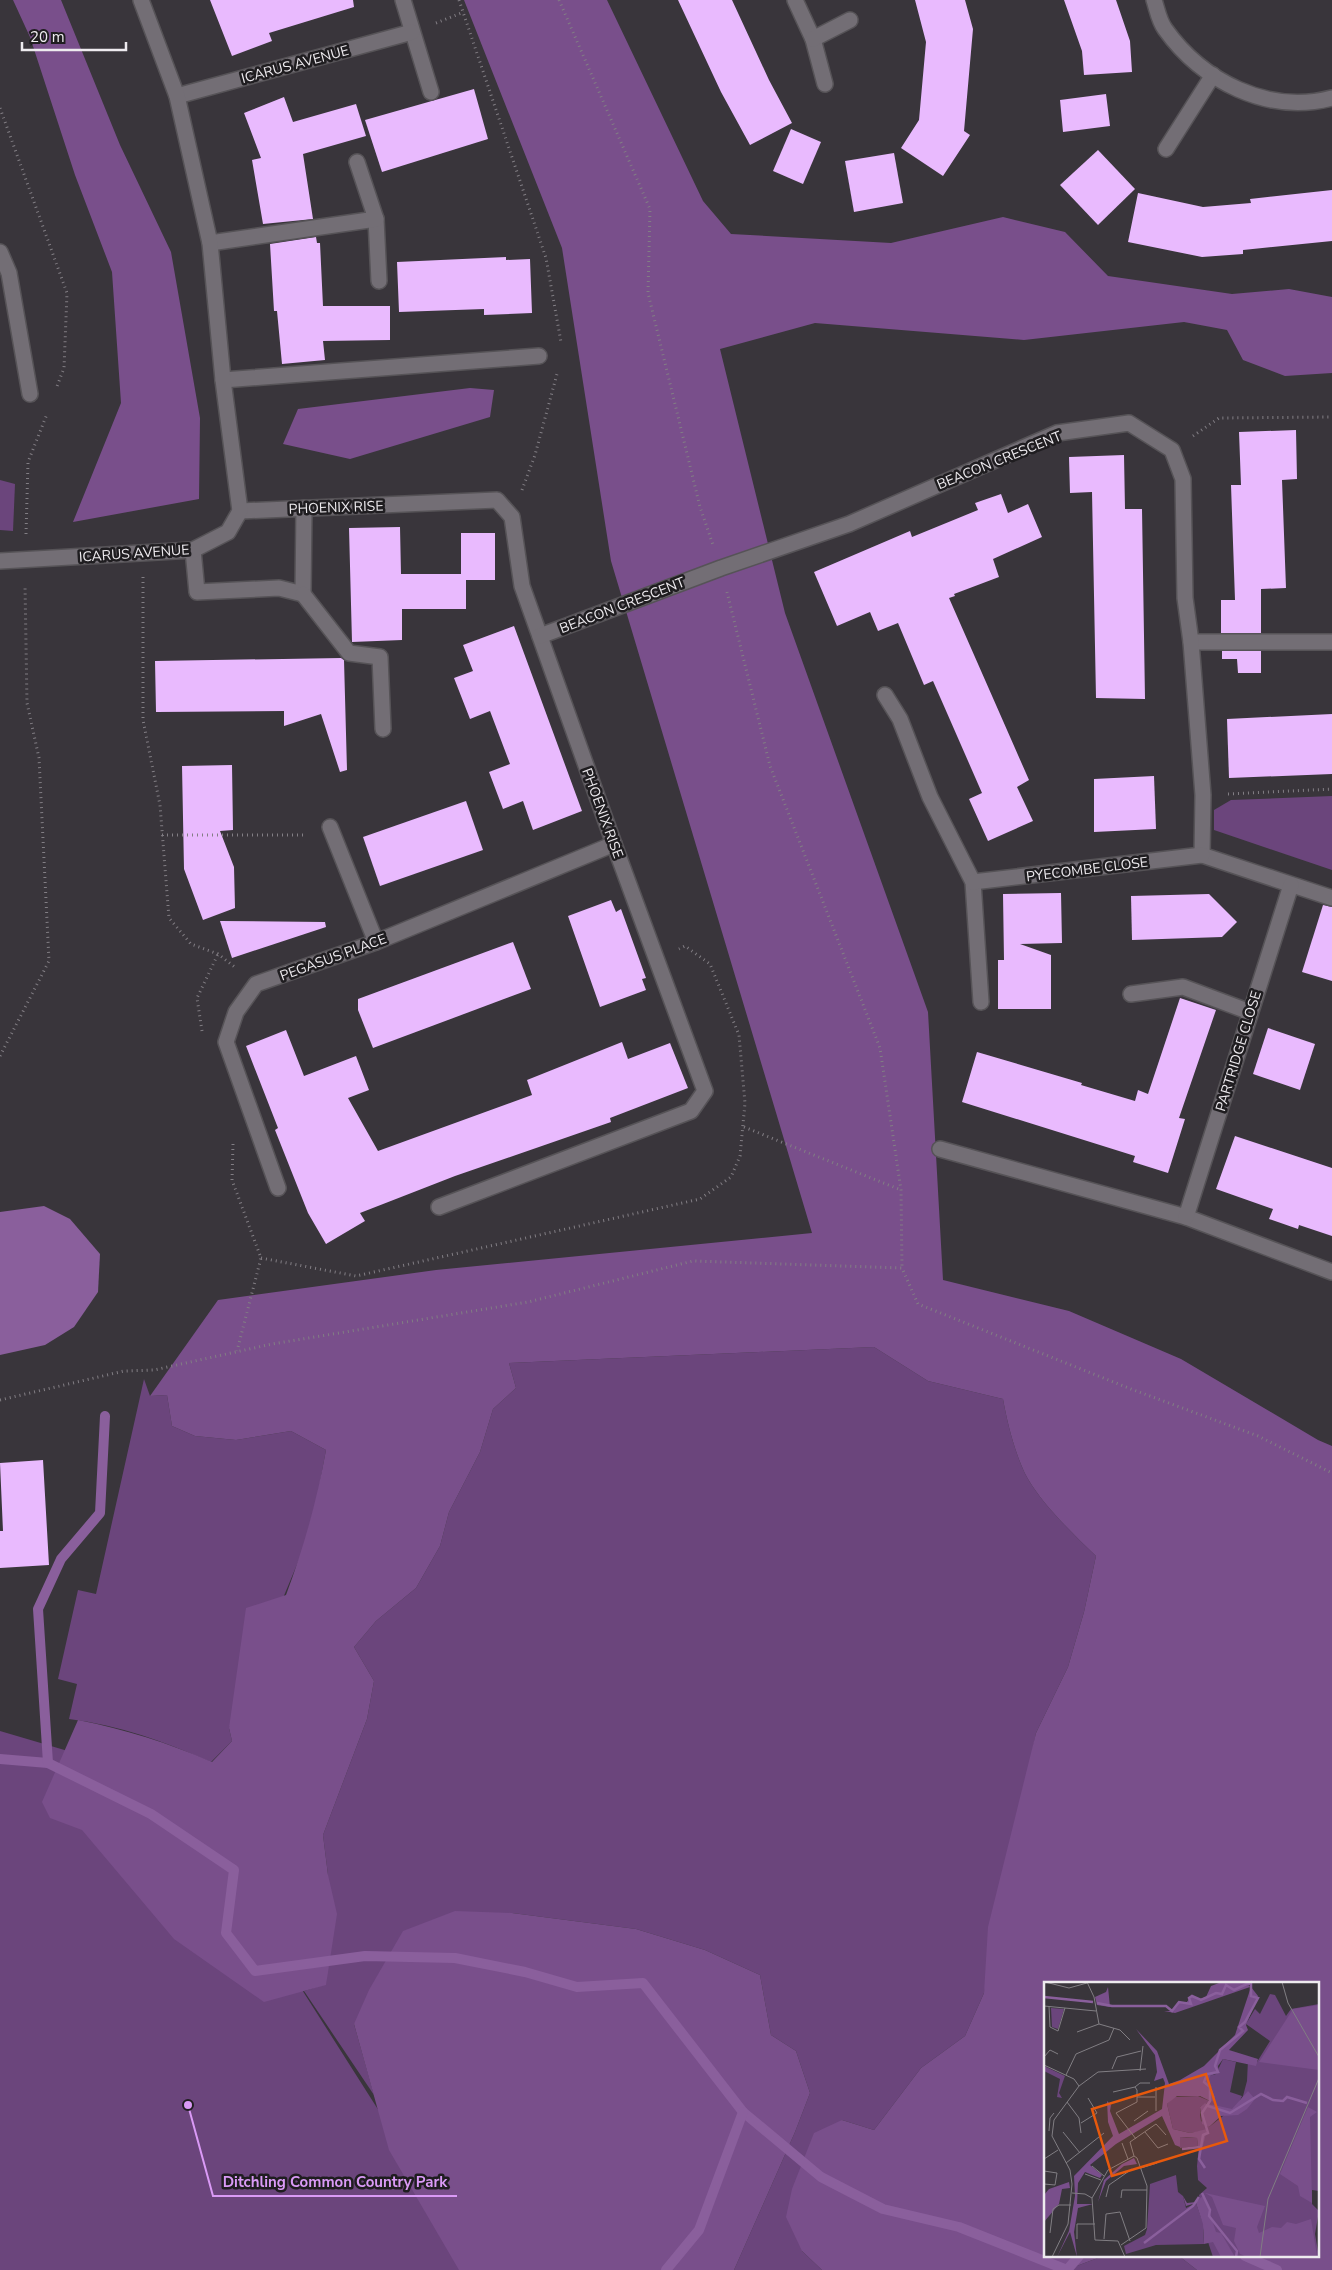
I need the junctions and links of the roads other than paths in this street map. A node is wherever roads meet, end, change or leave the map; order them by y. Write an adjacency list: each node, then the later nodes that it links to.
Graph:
1 (141, 0): 11 (street)
2 (402, 0): 6 (street)
3 (796, 0): 7 (street)
4 (1154, 0): 8 (street)
5 (850, 20): 7 (street)
6 (412, 32): 10 (street); 11 (street, ICARUS AVENUE)
7 (813, 39): 9 (street)
8 (1213, 75): 12 (street); 13 (street)
9 (825, 84)
10 (431, 92)
11 (177, 96): 16 (street)
12 (1332, 98)
13 (1166, 149)
14 (358, 162): 15 (street)
15 (376, 219): 16 (street); 18 (street)
16 (210, 243): 20 (street)
17 (0, 252): 21 (street)
18 (379, 281)
19 (539, 356): 20 (street)
20 (223, 380): 23 (street)
21 (30, 394)
22 (304, 508): 23 (street, PHOENIX RISE); 26 (street); 27 (street, PHOENIX RISE)
23 (240, 511): 24 (street, ICARUS AVENUE)
24 (193, 550): 25 (street, ICARUS AVENUE); 26 (street)
25 (0, 561)
26 (303, 594): 31 (street)
27 (540, 636): 28 (street, BEACON CRESCENT); 33 (street, PHOENIX RISE)
28 (1191, 642): 29 (street); 34 (street)
29 (1332, 642)
30 (885, 695): 35 (street)
31 (383, 728)
32 (332, 831): 38 (street)
33 (614, 844): 38 (street, PEGASUS PLACE); 44 (street, PHOENIX RISE)
34 (1202, 855): 35 (street, PYECOMBE CLOSE); 36 (street)
35 (973, 882): 40 (street)
36 (1291, 885): 37 (street); 41 (street, PARTRIDGE CLOSE)
37 (1332, 898)
38 (376, 942): 43 (street, PEGASUS PLACE)
39 (1131, 994): 41 (street)
40 (981, 1002)
41 (1250, 1012): 45 (street, PARTRIDGE CLOSE)
42 (940, 1149): 45 (street)
43 (278, 1188)
44 (439, 1207)
45 (1186, 1217): 46 (street)
46 (1332, 1272)

